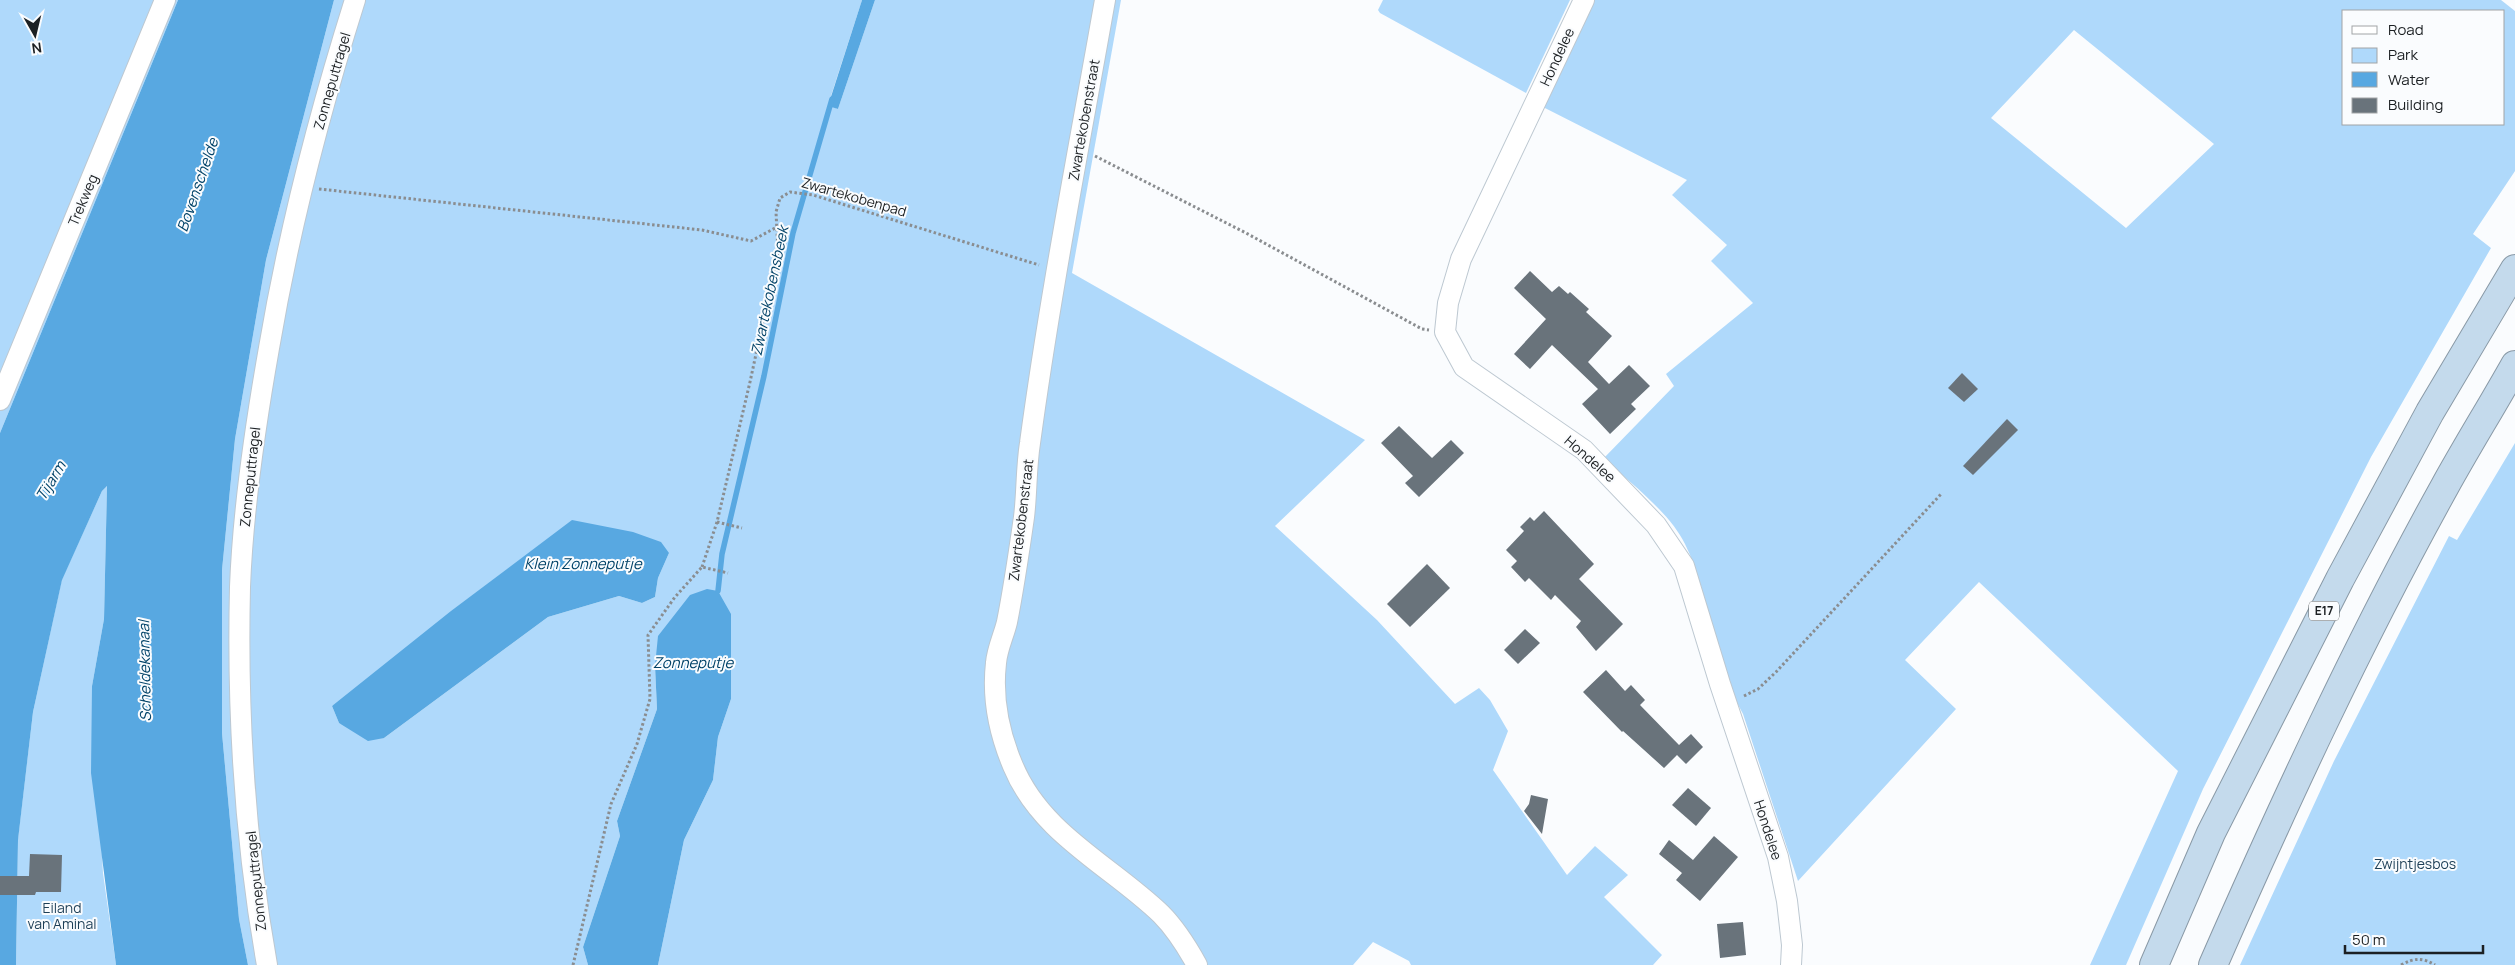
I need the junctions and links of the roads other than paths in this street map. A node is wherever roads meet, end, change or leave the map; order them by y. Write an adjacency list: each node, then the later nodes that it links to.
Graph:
1 (165, 0): 7 (street, Trekweg)
2 (355, 0): 8 (street, Zonneputtragel)
3 (1105, 0): 9 (street, Zwartekobenstraat)
4 (1584, 0): 10 (street, Hondelee)
5 (2515, 269): 11 (highway, E17)
6 (2515, 365): 12 (highway)
7 (0, 400)
8 (266, 965)
9 (1198, 965)
10 (1790, 965)
11 (2154, 965)
12 (2213, 965)

